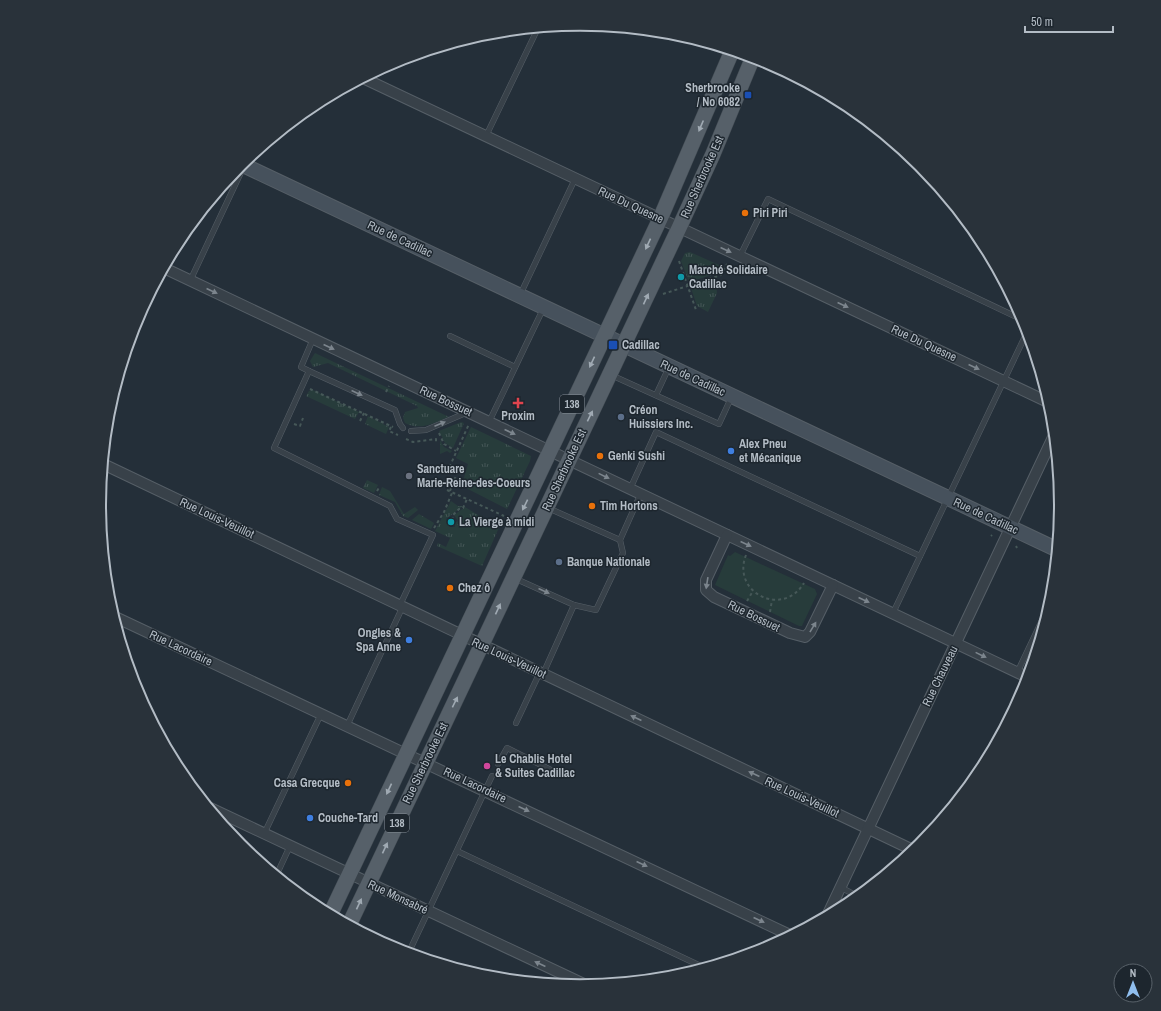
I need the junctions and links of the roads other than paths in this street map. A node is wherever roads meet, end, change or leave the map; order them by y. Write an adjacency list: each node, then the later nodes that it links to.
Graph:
1 (535, 33): 5 (lane)
2 (730, 55): 9 (main road, Rue Sherbrooke Est / 138, one-way to 9)
3 (751, 63): 10 (main road, Rue Sherbrooke Est / 138)
4 (369, 81): 5 (street, Rue Du Quesne)
5 (486, 136): 8 (street, Rue Du Quesne)
6 (250, 166): 14 (street, Rue de Cadillac)
7 (237, 179): 13 (lane)
8 (575, 179): 9 (street, Rue Du Quesne); 14 (lane)
9 (660, 219): 10 (street, Rue Du Quesne); 18 (main road, Rue Sherbrooke Est / 138, one-way to 18)
10 (679, 228): 11 (street, Rue Du Quesne, one-way to 11); 21 (main road, Rue Sherbrooke Est / 138, one-way to 10)
11 (740, 256): 16 (lane); 26 (street, Rue Du Quesne, one-way to 26)
12 (169, 270): 13 (street, Rue Bossuet)
13 (190, 281): 20 (street, Rue Bossuet, one-way to 20)
14 (520, 296): 15 (street, Rue de Cadillac)
15 (544, 307): 18 (street, Rue de Cadillac); 23 (lane)
16 (1016, 316)
17 (450, 336): 23 (lane)
18 (605, 336): 21 (street, Rue de Cadillac); 35 (main road, Rue Sherbrooke Est / 138, one-way to 35)
19 (1024, 338): 26 (lane)
20 (313, 339): 24 (lane); 30 (street, Rue Bossuet, one-way to 30)
21 (624, 345): 22 (street, Rue de Cadillac); 25 (main road, Rue Sherbrooke Est / 138)
22 (669, 366): 27 (lane); 28 (street, Rue de Cadillac)
23 (516, 367): 31 (lane)
24 (309, 371): 32 (lane, one-way to 32); 50 (lane)
25 (610, 374): 27 (lane); 36 (main road, Rue Sherbrooke Est / 138, one-way to 25)
26 (1004, 381): 29 (street, Rue Du Quesne); 40 (lane)
27 (656, 395): 28 (lane)
28 (732, 396): 40 (street, Rue de Cadillac)
29 (1043, 400)
30 (468, 412): 31 (street, Rue Bossuet); 33 (lane, one-way to 30)
31 (489, 422): 35 (street, Rue Bossuet, one-way to 35)
32 (403, 428)
33 (410, 431)
34 (1051, 442): 42 (street, Rue Chauveau)
35 (550, 451): 36 (street, Rue Bossuet); 54 (main road, Rue Sherbrooke Est / 138, one-way to 54)
36 (568, 459): 38 (street, Rue Bossuet, one-way to 38); 41 (main road, Rue Sherbrooke Est / 138)
37 (108, 466): 50 (street, Rue Louis-Veuillot)
38 (630, 489): 39 (street, Rue Bossuet); 46 (lane)
39 (640, 493): 43 (street, Rue Bossuet); 44 (lane)
40 (948, 498): 42 (street, Rue de Cadillac); 46 (lane)
41 (546, 507): 44 (lane); 47 (main road, Rue Sherbrooke Est / 138)
42 (1011, 527): 45 (street, Rue de Cadillac); 55 (street, Rue Chauveau)
43 (727, 535): 48 (street, Rue Bossuet, one-way to 48); 48 (street, Rue Bossuet, one-way to 48)
44 (620, 540): 49 (lane)
45 (1053, 548)
46 (920, 556): 51 (lane)
47 (513, 578): 49 (lane, one-way to 49); 56 (main road, Rue Sherbrooke Est / 138, one-way to 47)
48 (833, 585): 51 (street, Rue Bossuet, one-way to 51)
49 (574, 605): 57 (lane)
50 (402, 606): 54 (street, Rue Louis-Veuillot); 62 (lane)
51 (893, 613): 55 (street, Rue Bossuet)
52 (120, 619): 60 (street, Rue Lacordaire)
53 (1038, 632): 58 (lane)
54 (462, 635): 56 (street, Rue Louis-Veuillot); 63 (main road, Rue Sherbrooke Est / 138)
55 (956, 643): 58 (street, Rue Bossuet, one-way to 58); 70 (street, Rue Chauveau)
56 (482, 645): 57 (street, Rue Louis-Veuillot); 64 (main road, Rue Sherbrooke Est / 138, one-way to 56)
57 (541, 673): 61 (lane); 70 (street, Rue Louis-Veuillot, one-way to 57)
58 (1017, 673): 59 (street, Rue Bossuet)
59 (1023, 676)
60 (321, 714): 62 (street, Rue Lacordaire); 71 (lane)
61 (516, 723)
62 (347, 726): 63 (street, Rue Lacordaire)
63 (406, 754): 64 (street, Rue Lacordaire); 76 (main road, Rue Sherbrooke Est / 138, one-way to 76)
64 (425, 762): 68 (street, Rue Lacordaire); 77 (main road, Rue Sherbrooke Est / 138, one-way to 64)
65 (498, 764): 66 (lane)
66 (555, 772)
67 (492, 776): 68 (lane)
68 (486, 791): 74 (lane); 84 (street, Rue Lacordaire, one-way to 84)
69 (219, 813): 71 (street, Rue Monsabré)
70 (867, 828): 73 (street, Rue Louis-Veuillot); 78 (street, Rue Chauveau)
71 (264, 834): 72 (street, Rue Monsabré)
72 (290, 846): 75 (lane); 76 (street, Rue Monsabré)
73 (908, 848)
74 (457, 851): 82 (lane); 86 (lane)
75 (278, 871)
76 (349, 874): 77 (street, Rue Monsabré); 81 (main road, Rue Sherbrooke Est / 138)
77 (369, 883): 82 (street, Rue Monsabré); 83 (main road, Rue Sherbrooke Est / 138, one-way to 77)
78 (840, 887): 79 (lane); 80 (street, Rue Chauveau)
79 (853, 894)
80 (830, 908)
81 (333, 910)
82 (428, 911): 85 (lane); 87 (street, Rue Monsabré, one-way to 82)
83 (351, 920)
84 (786, 933)
85 (411, 948)
86 (699, 965)
87 (575, 980)

